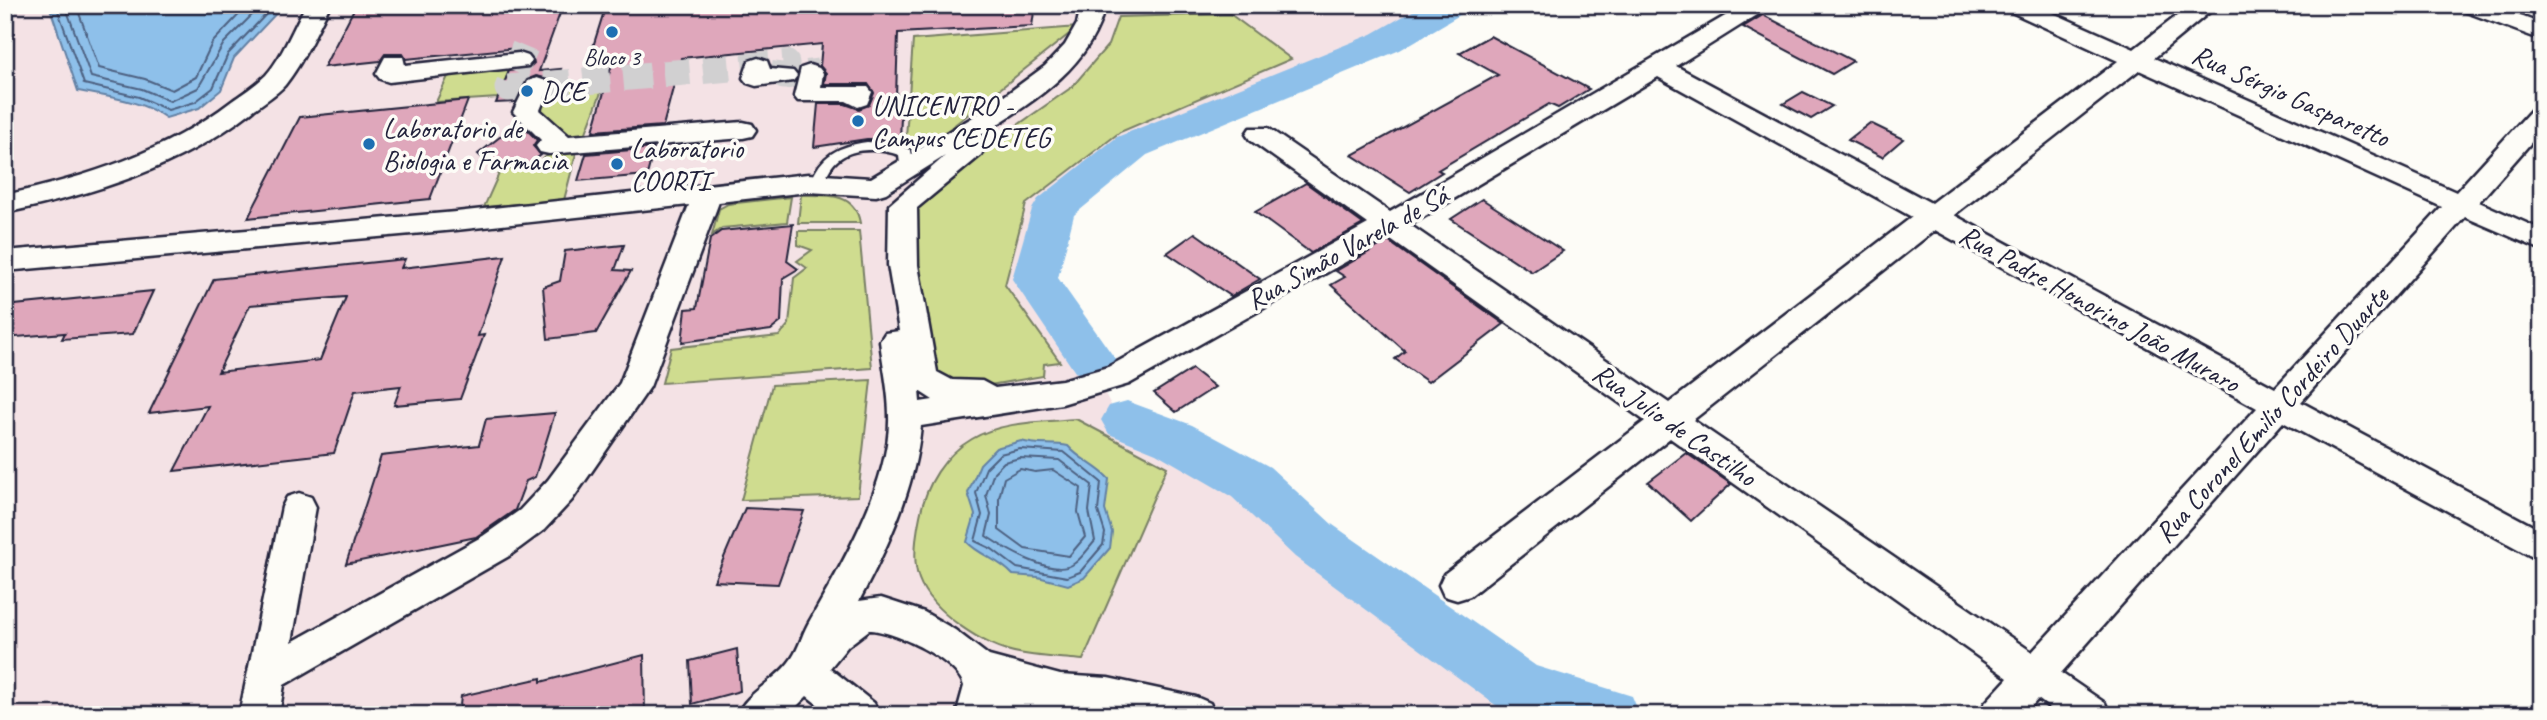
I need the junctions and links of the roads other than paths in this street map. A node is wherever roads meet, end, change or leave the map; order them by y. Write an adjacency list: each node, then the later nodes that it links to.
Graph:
1 (318, 5): 23 (street)
2 (1093, 5): 19 (street)
3 (1111, 5): 29 (street)
4 (1761, 5): 13 (street, Rua Simão Varela de Sá)
5 (2015, 5): 9 (street, Rua Sérgio Gasparetto)
6 (2206, 5): 9 (street)
7 (2469, 5): 8 (street)
8 (2542, 33)
9 (2135, 60): 24 (street, Rua Sérgio Gasparetto); 25 (street)
10 (519, 61): 11 (street)
11 (394, 62)
12 (779, 66): 15 (street)
13 (1659, 67): 25 (street, Rua Padre Honorino João Muraro); 26 (street, Rua Simão Varela de Sá)
14 (537, 86): 17 (street)
15 (858, 99)
16 (2542, 114): 24 (street, Rua Coronel Emilio Cordeiro Duarte)
17 (743, 130)
18 (1259, 134): 26 (street, Rua Julio de Castilho)
19 (906, 167): 20 (lane); 21 (street)
20 (818, 183): 21 (street); 22 (street)
21 (876, 187): 31 (street)
22 (707, 195): 28 (street); 40 (street)
23 (5, 204)
24 (2460, 204): 27 (street, Rua Sérgio Gasparetto); 30 (street, Rua Coronel Emilio Cordeiro Duarte)
25 (1933, 217): 30 (street, Rua Padre Honorino João Muraro); 32 (street)
26 (1389, 225): 31 (street, Rua Simão Varela de Sá); 32 (street, Rua Julio de Castilho)
27 (2542, 240)
28 (5, 261)
29 (1080, 379)
30 (2279, 405): 34 (street, Rua Padre Honorino João Muraro); 41 (street, Rua Coronel Emilio Cordeiro Duarte)
31 (906, 417): 35 (street)
32 (1670, 420): 36 (street); 41 (street, Rua Julio de Castilho)
33 (299, 507): 40 (street)
34 (2542, 548)
35 (866, 554): 37 (street); 38 (street)
36 (1457, 585)
37 (866, 614): 38 (street); 39 (street)
38 (809, 666): 44 (street); 45 (street)
39 (979, 670): 42 (street); 46 (street)
40 (267, 676): 43 (street)
41 (2036, 676): 49 (street, Rua Coronel Emilio Cordeiro Duarte); 50 (street, Rua Julio de Castilho)
42 (1060, 692): 47 (street); 48 (street)
43 (259, 715)
44 (756, 715)
45 (860, 715)
46 (975, 715)
47 (1003, 715)
48 (1196, 715)
49 (1999, 715)
50 (2091, 715)

